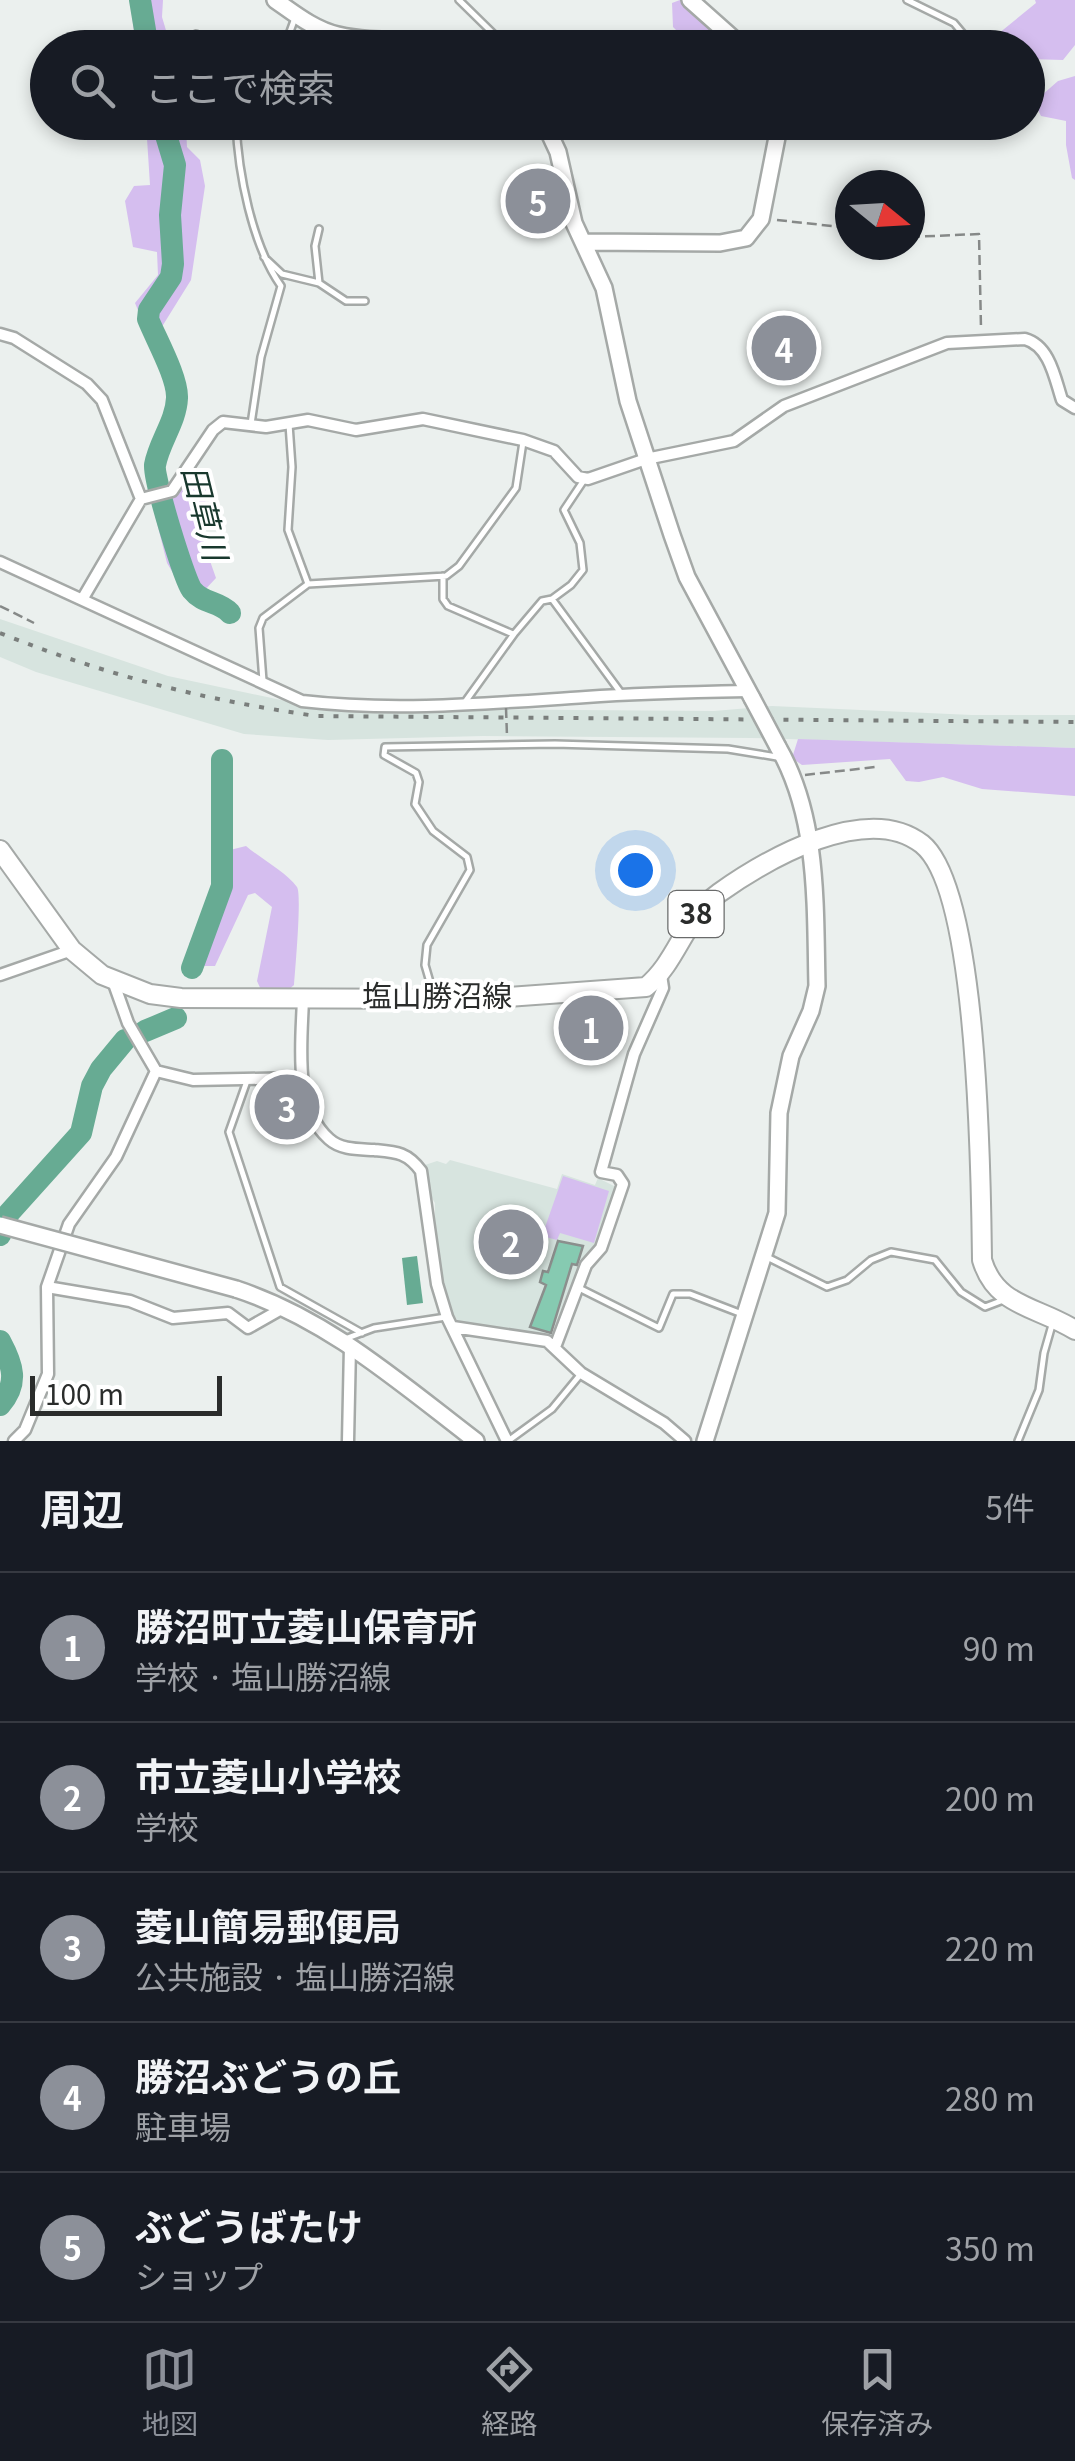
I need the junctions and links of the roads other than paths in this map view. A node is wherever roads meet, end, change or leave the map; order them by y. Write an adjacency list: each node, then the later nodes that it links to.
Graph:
1 (276, 0): 5 (street)
2 (460, 0): 8 (lane)
3 (690, 0): 9 (street)
4 (907, 0): 10 (lane)
5 (296, 15): 6 (lane); 7 (street)
6 (291, 30)
7 (328, 30)
8 (490, 30)
9 (724, 30)
10 (960, 30)
11 (238, 140): 16 (lane)
12 (552, 140): 15 (street)
13 (776, 140): 15 (street)
14 (320, 229): 17 (lane)
15 (583, 242): 24 (street)
16 (264, 257): 17 (lane); 22 (lane)
17 (320, 283): 18 (lane)
18 (365, 301)
19 (0, 334): 26 (street)
20 (1075, 408): 24 (street)
21 (289, 421): 22 (street); 23 (street); 29 (lane)
22 (250, 427): 26 (street)
23 (523, 440): 25 (street); 28 (lane)
24 (646, 459): 25 (street); 35 (street)
25 (585, 479): 31 (lane)
26 (142, 499): 30 (street)
27 (0, 562): 30 (street)
28 (443, 576): 29 (lane); 32 (lane)
29 (308, 584): 33 (lane)
30 (83, 598): 33 (street)
31 (552, 599): 32 (lane); 34 (lane)
32 (514, 634): 36 (lane)
33 (263, 684): 36 (street)
34 (623, 695): 35 (street); 36 (street)
35 (750, 695): 37 (street, bridge)
36 (464, 704)
37 (781, 753): 38 (street); 45 (lane)
38 (810, 843): 42 (main road, 38); 50 (street); 53 (main road, 38)
39 (0, 850): 40 (main road, 塩山勝沼線 / 38)
40 (72, 950): 41 (street); 43 (main road, 塩山勝沼線 / 38)
41 (0, 975)
42 (661, 975): 45 (main road, 塩山勝沼線 / 38); 52 (street)
43 (113, 981): 44 (main road, 塩山勝沼線 / 38); 46 (street)
44 (303, 997): 45 (main road, 塩山勝沼線 / 38); 48 (street)
45 (434, 998)
46 (156, 1071): 47 (street); 51 (street)
47 (248, 1078): 48 (street); 59 (lane)
48 (302, 1078): 57 (street)
49 (0, 1225): 54 (street, bridge)
50 (764, 1256): 53 (lane); 55 (street)
51 (47, 1286): 54 (street); 63 (street)
52 (577, 1286): 55 (lane); 61 (street)
53 (1008, 1298): 56 (main road)
54 (286, 1307): 60 (street)
55 (745, 1315): 68 (street)
56 (1054, 1318): 58 (main road); 69 (lane)
57 (450, 1322): 59 (lane); 61 (street); 66 (street)
58 (1075, 1330)
59 (362, 1333): 60 (lane)
60 (346, 1343): 64 (street); 65 (street)
61 (555, 1347): 62 (street)
62 (582, 1372): 66 (lane); 67 (street)
63 (14, 1441)
64 (348, 1441)
65 (476, 1441)
66 (508, 1441)
67 (685, 1441)
68 (705, 1441)
69 (1018, 1441)

